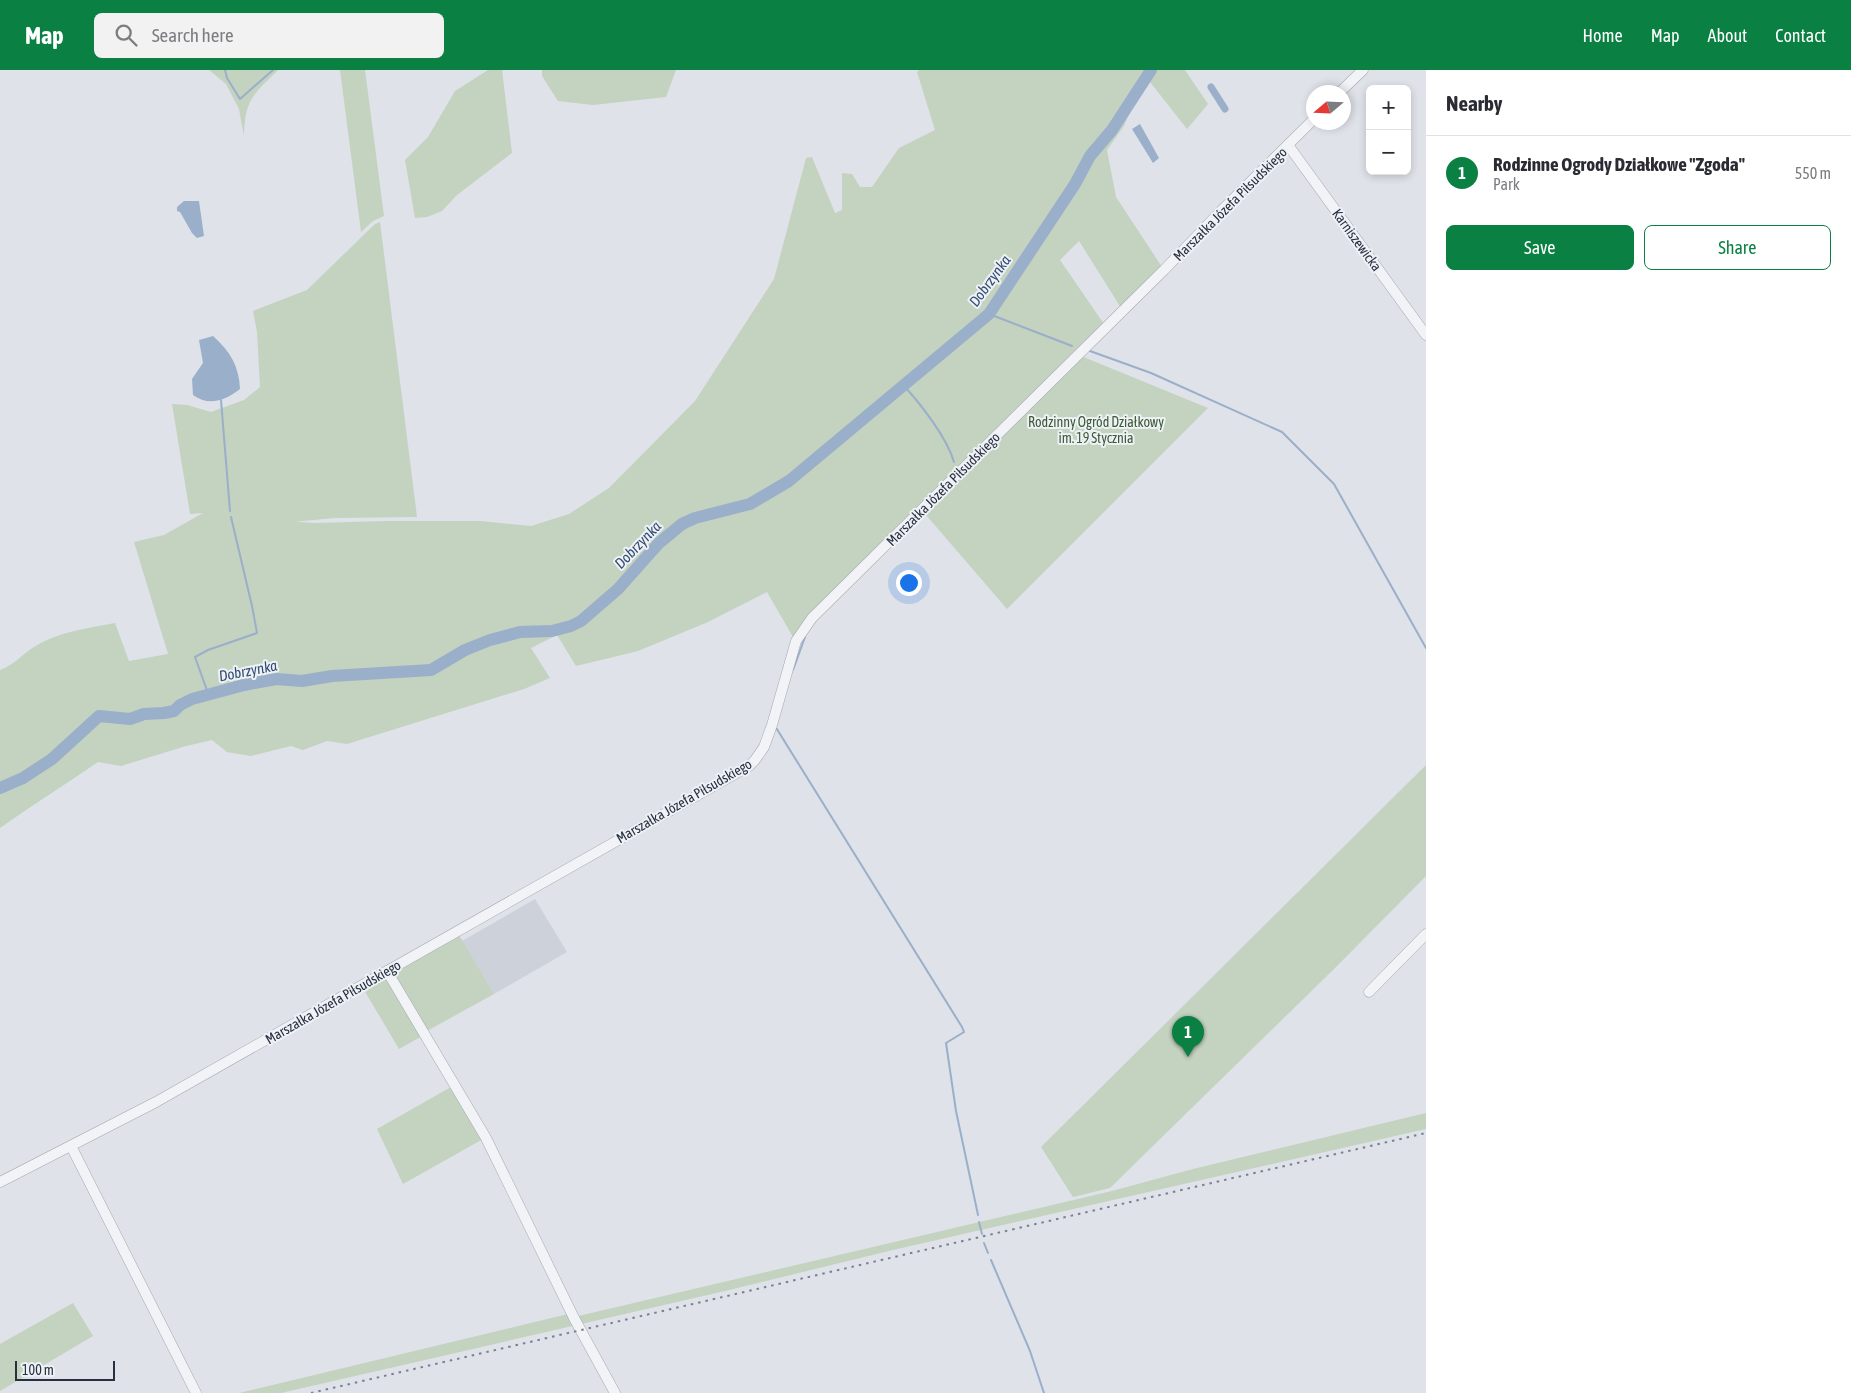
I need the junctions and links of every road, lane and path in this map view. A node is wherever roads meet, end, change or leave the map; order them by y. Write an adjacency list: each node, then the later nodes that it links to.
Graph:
1 (1364, 70): 2 (street)
2 (1348, 85)
3 (1306, 127): 4 (street, Marszałka Józefa Piłsudskiego)
4 (1288, 145): 5 (street, Karniszewicka); 7 (street, Marszałka Józefa Piłsudskiego)
5 (1426, 335)
6 (1426, 934): 8 (street)
7 (387, 971): 9 (street, Marszałka Józefa Piłsudskiego); 12 (street)
8 (1369, 992)
9 (71, 1146): 10 (street, Marszałka Józefa Piłsudskiego); 11 (street)
10 (0, 1182)
11 (196, 1393)
12 (615, 1393)

